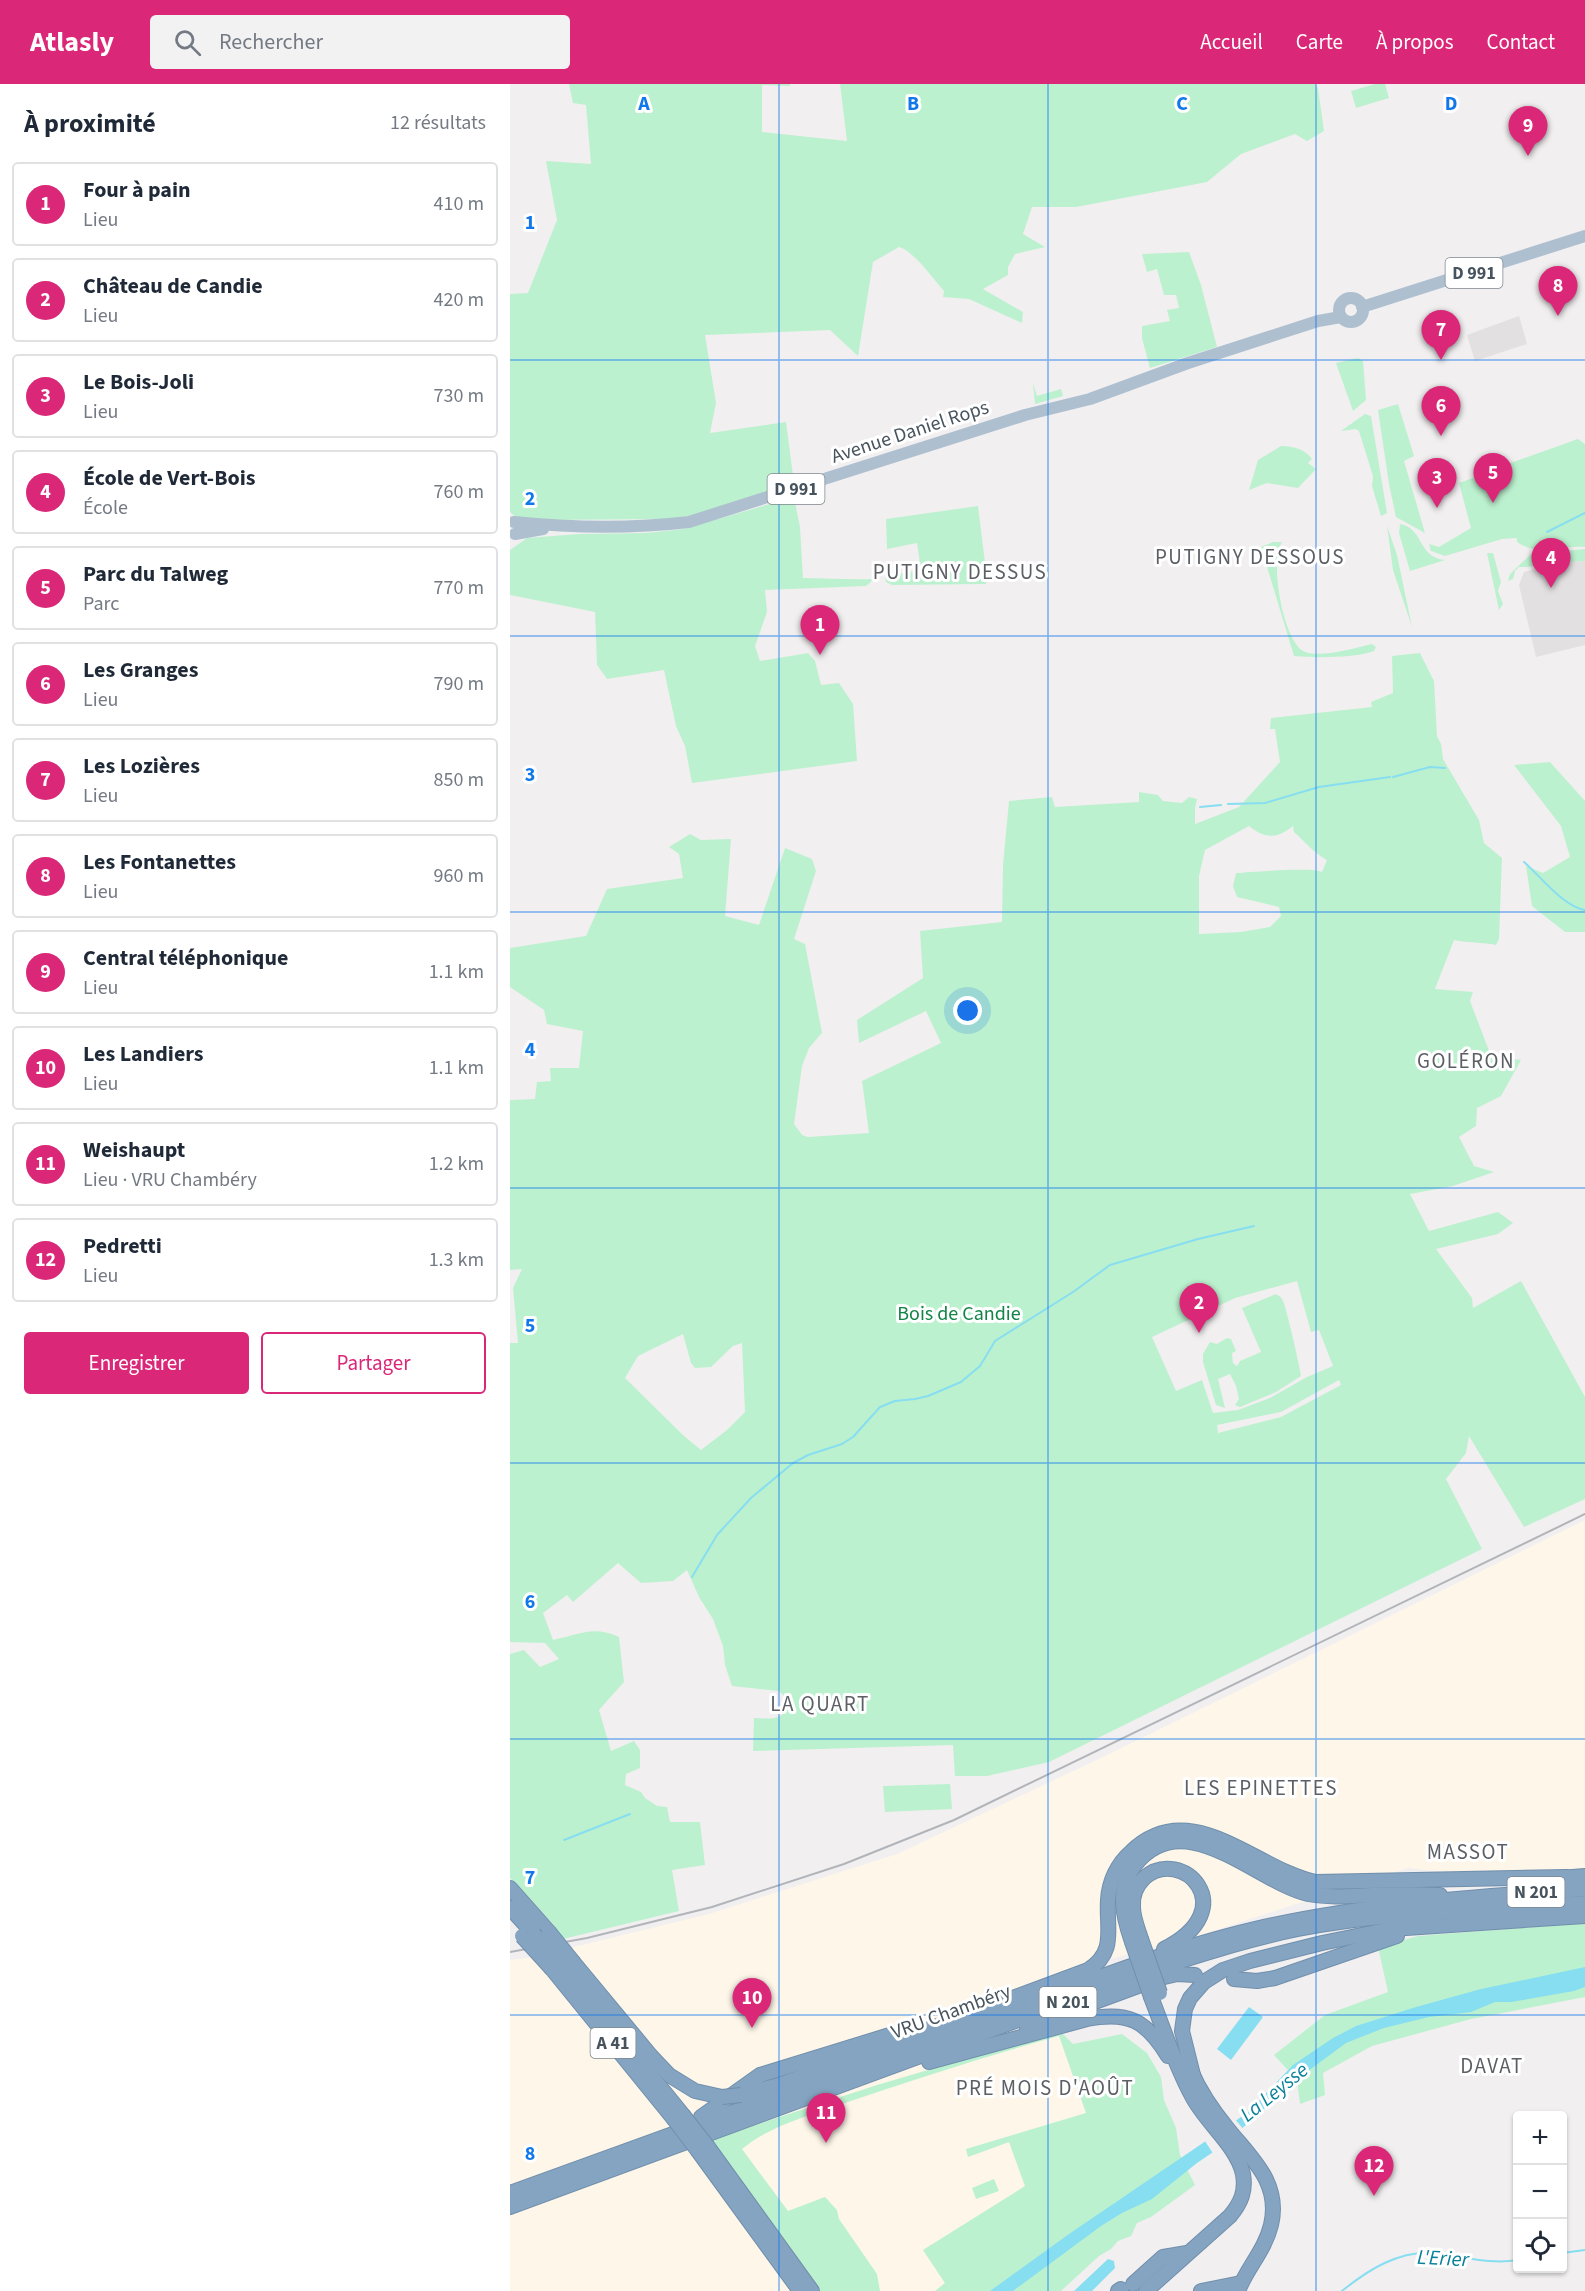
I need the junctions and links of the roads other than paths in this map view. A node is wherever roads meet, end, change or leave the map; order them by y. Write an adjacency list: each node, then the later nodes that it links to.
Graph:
1 (1585, 236): 2 (main road, Avenue Daniel Rops / D 991)
2 (1111, 388): 3 (main road, Avenue Daniel Rops / D 991); 4 (main road, Avenue Daniel Rops / D 991)
3 (1088, 392): 4 (main road); 5 (main road, Avenue Daniel Rops / D 991)
4 (1070, 404): 5 (main road, Avenue Daniel Rops / D 991)
5 (1025, 416): 6 (main road, Avenue Daniel Rops / D 991)
6 (512, 528)
7 (1585, 1876): 8 (highway)
8 (1567, 1877): 11 (highway); 25 (highway)
9 (510, 1887): 20 (highway, bridge)
10 (1585, 1889): 12 (highway, N 201)
11 (1409, 1894): 12 (highway); 19 (highway)
12 (1487, 1896): 21 (highway, VRU Chambéry / N 201)
13 (1585, 1902): 31 (highway, VRU Chambéry / N 201)
14 (510, 1908): 18 (highway, A 41)
15 (1585, 1916): 17 (highway)
16 (510, 1922): 18 (highway, A 41)
17 (1485, 1922): 23 (highway); 29 (highway)
18 (528, 1935): 20 (highway, A 41, bridge)
19 (1137, 1941): 21 (highway); 24 (highway, bridge)
20 (563, 1966): 28 (highway, bridge); 34 (highway, A 41, bridge)
21 (1125, 1970): 26 (highway, VRU Chambéry / N 201)
22 (1195, 1975): 27 (highway)
23 (1234, 1979)
24 (1156, 1995): 29 (highway); 30 (highway)
25 (993, 2006): 28 (highway); 33 (highway)
26 (957, 2031): 28 (highway); 33 (highway, VRU Chambéry / N 201)
27 (929, 2062): 30 (highway); 31 (highway)
28 (831, 2066)
29 (1194, 2079): 32 (highway)
30 (1192, 2096): 32 (highway)
31 (780, 2109): 37 (highway, VRU Chambéry / N 201)
32 (1208, 2112): 35 (highway)
33 (646, 2143): 36 (highway, VRU Chambéry / N 201)
34 (703, 2149): 41 (highway, A 41); 42 (highway, A 41)
35 (1239, 2151): 38 (highway); 40 (highway)
36 (510, 2193)
37 (510, 2207)
38 (1178, 2257): 39 (highway); 39 (highway); 43 (highway); 44 (highway)
39 (1132, 2288)
40 (1223, 2289)
41 (800, 2291)
42 (812, 2291)
43 (1153, 2291)
44 (1159, 2291)

